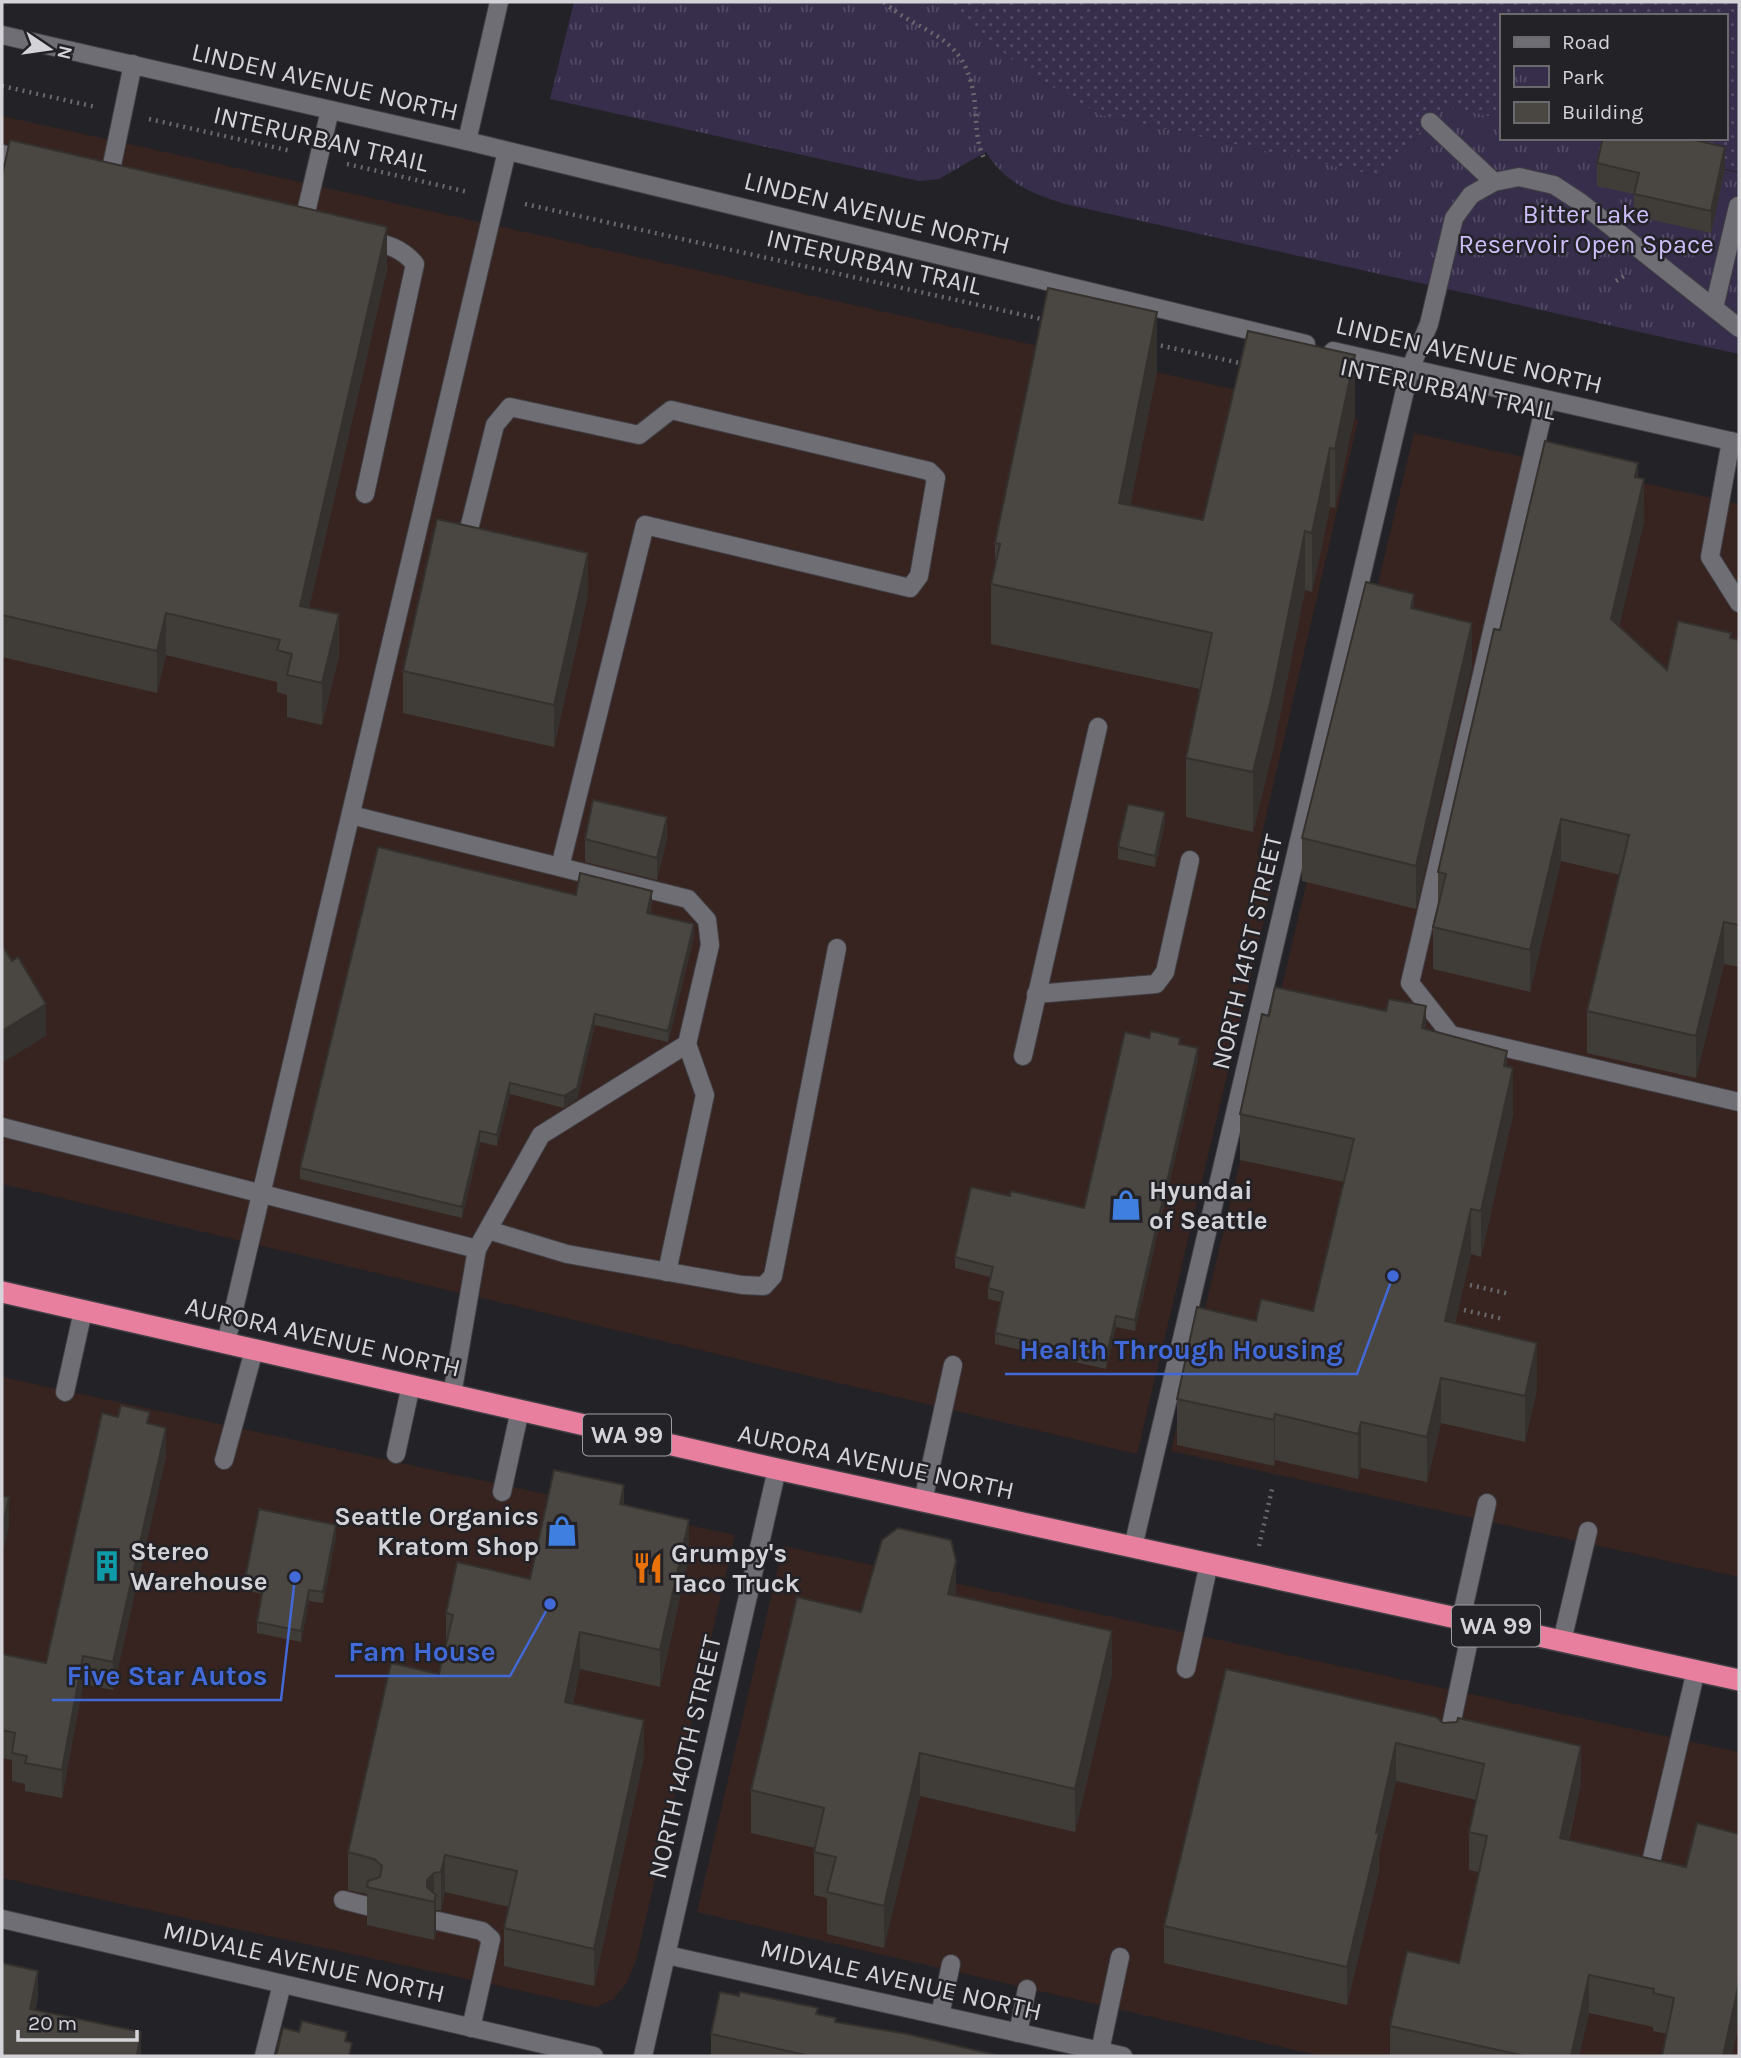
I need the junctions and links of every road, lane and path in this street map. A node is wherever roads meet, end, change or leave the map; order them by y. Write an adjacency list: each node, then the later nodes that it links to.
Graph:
1 (499, 2): 9 (street)
2 (884, 2): 13 (path)
3 (2, 35): 4 (street, LINDEN AVENUE NORTH)
4 (133, 64): 6 (street, LINDEN AVENUE NORTH); 7 (street)
5 (2, 86): 7 (path, INTERURBAN TRAIL)
6 (330, 110): 9 (street, LINDEN AVENUE NORTH); 12 (street)
7 (123, 113): 12 (path, INTERURBAN TRAIL); 15 (street)
8 (1430, 122): 16 (street)
9 (467, 141): 10 (street, LINDEN AVENUE NORTH)
10 (508, 151): 17 (street); 26 (street, LINDEN AVENUE NORTH)
11 (2, 154): 14 (street)
12 (319, 158): 17 (path, INTERURBAN TRAIL); 19 (street)
13 (985, 160)
14 (42, 163)
15 (109, 179)
16 (1493, 182): 21 (street); 26 (street, NORTH 141ST STREET)
17 (498, 198): 22 (path, INTERURBAN TRAIL); 30 (street)
18 (1738, 206): 21 (street)
19 (303, 225)
20 (341, 234): 29 (street)
21 (1714, 308): 23 (street)
22 (1052, 321)
23 (1739, 328)
24 (1147, 342): 25 (path)
25 (1255, 366)
26 (1410, 369): 27 (street, LINDEN AVENUE NORTH); 67 (street, NORTH 141ST STREET)
27 (1546, 400): 28 (street, LINDEN AVENUE NORTH); 40 (street)
28 (1735, 442): 31 (street)
29 (365, 494)
30 (420, 527): 33 (street); 35 (street)
31 (1739, 603)
32 (1098, 727): 37 (street)
33 (351, 815): 35 (street); 42 (street)
34 (1190, 859): 37 (street)
35 (560, 867): 38 (street)
36 (837, 948): 45 (street)
37 (1036, 994): 39 (street)
38 (687, 1044): 43 (street); 45 (street)
39 (1023, 1056)
40 (1739, 1102)
41 (2, 1127): 42 (street)
42 (262, 1191): 44 (street); 52 (street)
43 (488, 1230): 44 (street); 45 (street)
44 (477, 1248): 57 (street)
45 (667, 1272)
46 (1470, 1285): 48 (path)
47 (2, 1292): 50 (highway, AURORA AVENUE NORTH / WA 99)
48 (1510, 1294)
49 (1464, 1310): 51 (path)
50 (83, 1311): 52 (highway, AURORA AVENUE NORTH / WA 99); 56 (street)
51 (1503, 1319)
52 (226, 1343): 53 (highway, AURORA AVENUE NORTH / WA 99)
53 (254, 1350): 55 (highway, AURORA AVENUE NORTH / WA 99); 60 (street)
54 (953, 1365): 64 (street)
55 (411, 1385): 57 (highway, AURORA AVENUE NORTH / WA 99); 59 (street)
56 (65, 1392)
57 (452, 1395): 58 (highway, AURORA AVENUE NORTH / WA 99)
58 (520, 1410): 61 (highway, AURORA AVENUE NORTH / WA 99); 63 (street)
59 (396, 1454)
60 (224, 1460)
61 (777, 1469): 64 (highway, AURORA AVENUE NORTH / WA 99); 81 (street, NORTH 140TH STREET)
62 (1273, 1485): 69 (path)
63 (502, 1492)
64 (923, 1501): 67 (highway, AURORA AVENUE NORTH / WA 99)
65 (1487, 1503): 70 (street)
66 (1588, 1531): 71 (street)
67 (1133, 1547): 68 (highway, AURORA AVENUE NORTH / WA 99)
68 (1209, 1563): 69 (highway, AURORA AVENUE NORTH / WA 99); 72 (street)
69 (1253, 1573): 70 (highway, AURORA AVENUE NORTH / WA 99)
70 (1467, 1620): 71 (highway, AURORA AVENUE NORTH / WA 99); 75 (street)
71 (1562, 1641): 73 (highway, AURORA AVENUE NORTH / WA 99)
72 (1186, 1669)
73 (1696, 1670): 74 (highway, AURORA AVENUE NORTH / WA 99); 76 (street)
74 (1739, 1680)
75 (1446, 1750)
76 (1647, 1875)
77 (343, 1900): 78 (street)
78 (371, 1907)
79 (2, 1919): 84 (street, MIDVALE AVENUE NORTH)
80 (438, 1921): 87 (street)
81 (667, 1955): 86 (street, MIDVALE AVENUE NORTH); 92 (street, NORTH 140TH STREET)
82 (1120, 1957): 89 (street)
83 (951, 1964): 86 (street)
84 (282, 1984): 87 (street, MIDVALE AVENUE NORTH); 90 (street)
85 (1027, 1989): 88 (street)
86 (940, 2015): 88 (street, MIDVALE AVENUE NORTH)
87 (471, 2028): 91 (street, MIDVALE AVENUE NORTH)
88 (1018, 2033): 89 (street, MIDVALE AVENUE NORTH)
89 (1100, 2051): 93 (street, MIDVALE AVENUE NORTH)
90 (264, 2056)
91 (594, 2056)
92 (643, 2056)
93 (1123, 2056)

